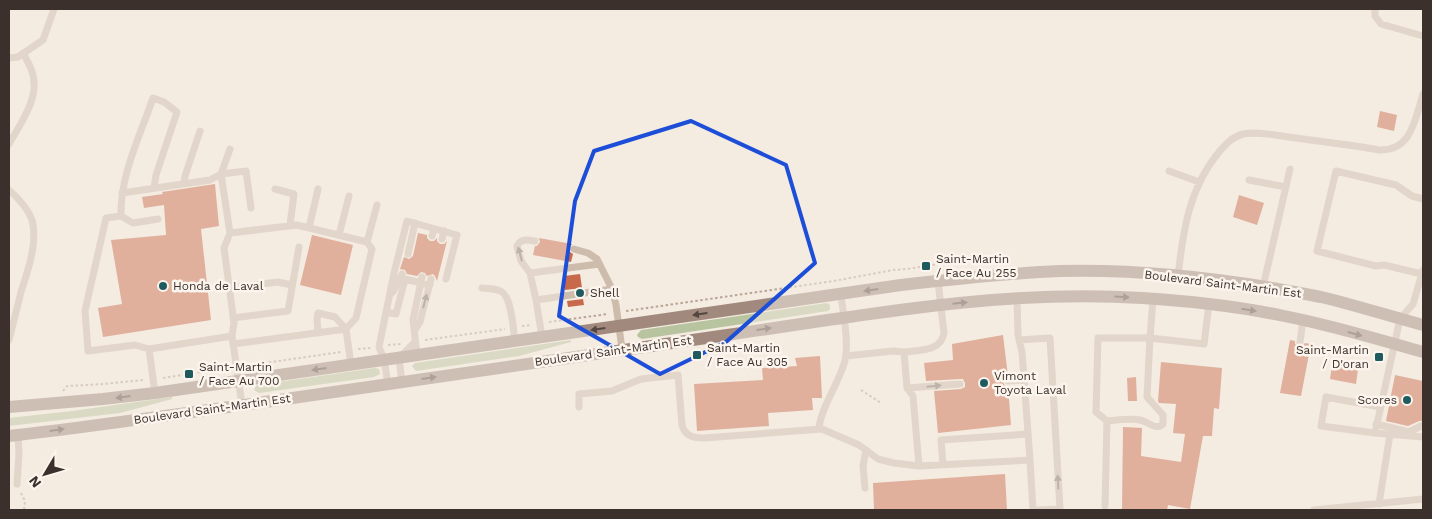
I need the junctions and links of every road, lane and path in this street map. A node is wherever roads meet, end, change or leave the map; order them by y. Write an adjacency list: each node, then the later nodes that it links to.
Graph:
1 (54, 9): 4 (lane)
2 (1374, 9): 3 (lane)
3 (1423, 36)
4 (23, 53): 5 (lane); 8 (lane)
5 (9, 58)
6 (1423, 94): 14 (lane)
7 (200, 131): 15 (lane)
8 (9, 144)
9 (230, 149): 12 (lane)
10 (1290, 169): 16 (lane)
11 (1169, 171): 14 (lane)
12 (221, 174): 15 (lane); 25 (lane); 31 (lane)
13 (1249, 180): 16 (lane)
14 (1199, 182): 43 (lane)
15 (184, 184): 17 (lane)
16 (1286, 187): 48 (lane)
17 (154, 188): 21 (lane); 21 (lane)
18 (275, 189): 29 (lane)
19 (318, 189): 30 (lane)
20 (9, 190): 66 (lane)
21 (122, 193): 26 (lane)
22 (349, 196): 32 (lane)
23 (1423, 199): 40 (lane)
24 (377, 206): 34 (lane)
25 (251, 208)
26 (121, 216): 27 (lane); 87 (lane)
27 (158, 219)
28 (415, 223): 37 (lane); 44 (lane); 56 (lane)
29 (290, 226): 30 (lane); 31 (lane)
30 (309, 228): 32 (lane)
31 (230, 233): 49 (lane)
32 (339, 235): 34 (lane)
33 (536, 241): 41 (lane, one-way to 33)
34 (367, 242): 71 (lane)
35 (300, 247): 47 (lane)
36 (574, 249): 39 (lane)
37 (408, 254)
38 (982, 257): 59 (path)
39 (599, 264): 41 (lane); 51 (lane)
40 (1423, 272): 64 (lane)
41 (530, 273): 55 (lane)
42 (402, 274): 56 (lane)
43 (1178, 276): 46 (main road, Boulevard Saint-Martin Est); 48 (main road, Boulevard Saint-Martin Est)
44 (446, 279)
45 (421, 280): 60 (lane); 72 (lane); 72 (lane, one-way to 45)
46 (938, 281): 52 (main road, Boulevard Saint-Martin Est, one-way to 52); 58 (lane)
47 (292, 285): 49 (lane); 62 (lane)
48 (1263, 287): 64 (main road, Boulevard Saint-Martin Est)
49 (229, 288): 62 (lane)
50 (482, 288): 80 (lane)
51 (612, 289): 55 (lane); 69 (lane)
52 (841, 294): 63 (lane); 69 (main road, Boulevard Saint-Martin Est, one-way to 69)
53 (1016, 298): 54 (main road, Boulevard Saint-Martin Est, one-way to 54); 58 (main road, Boulevard Saint-Martin Est, one-way to 53); 79 (lane)
54 (1153, 299): 57 (main road, Boulevard Saint-Martin Est); 76 (lane)
55 (536, 300): 75 (lane)
56 (388, 302): 60 (lane)
57 (1209, 304): 65 (main road, Boulevard Saint-Martin Est, one-way to 65); 76 (lane)
58 (941, 305): 63 (main road, Boulevard Saint-Martin Est); 92 (lane)
59 (628, 311)
60 (386, 312): 97 (lane)
61 (605, 314): 67 (path)
62 (233, 318): 74 (lane)
63 (844, 318): 89 (main road, Boulevard Saint-Martin Est, one-way to 63); 95 (lane)
64 (1400, 319): 68 (main road, Boulevard Saint-Martin Est); 85 (lane)
65 (1303, 320): 82 (lane); 85 (main road, Boulevard Saint-Martin Est, one-way to 85)
66 (11, 322): 77 (lane)
67 (549, 322)
68 (1423, 325)
69 (620, 326): 75 (main road, Boulevard Saint-Martin Est, one-way to 75); 89 (lane)
70 (506, 328): 78 (path)
71 (346, 329): 73 (lane); 73 (lane); 99 (lane)
72 (415, 330): 81 (lane)
73 (318, 332): 84 (lane)
74 (232, 336): 84 (lane); 87 (lane)
75 (542, 337): 80 (main road, Boulevard Saint-Martin Est)
76 (1150, 338): 118 (lane); 118 (lane)
77 (9, 340)
78 (424, 340)
79 (1019, 340): 103 (lane); 138 (lane, one-way to 79)
80 (515, 341): 94 (main road, Boulevard Saint-Martin Est)
81 (415, 342): 94 (lane); 96 (lane)
82 (1300, 342)
83 (406, 343): 86 (path)
84 (233, 344): 104 (lane)
85 (1394, 344): 93 (main road, Boulevard Saint-Martin Est); 117 (lane)
86 (386, 346)
87 (149, 348): 112 (lane)
88 (367, 348): 90 (path)
89 (622, 349): 106 (main road, Boulevard Saint-Martin Est, one-way to 89)
90 (357, 350)
91 (342, 352): 98 (path)
92 (904, 352): 95 (lane); 110 (lane)
93 (1423, 352)
94 (417, 355): 96 (main road, Boulevard Saint-Martin Est)
95 (846, 356): 121 (lane)
96 (399, 358): 97 (main road, Boulevard Saint-Martin Est); 106 (lane)
97 (384, 360): 99 (main road, Boulevard Saint-Martin Est); 107 (lane)
98 (248, 365)
99 (351, 365): 104 (main road, Boulevard Saint-Martin Est, one-way to 104)
100 (225, 368): 101 (path)
101 (166, 377)
102 (142, 380): 109 (path)
103 (1024, 380): 105 (lane); 123 (lane)
104 (239, 381): 112 (main road, Boulevard Saint-Martin Est); 114 (lane)
105 (1008, 381)
106 (402, 382): 107 (main road, Boulevard Saint-Martin Est)
107 (388, 384): 114 (main road, Boulevard Saint-Martin Est)
108 (960, 384): 110 (lane, one-way to 108)
109 (67, 386)
110 (907, 388): 130 (lane)
111 (861, 390): 113 (path)
112 (155, 392): 116 (main road, Boulevard Saint-Martin Est, one-way to 116)
113 (881, 404)
114 (242, 405): 125 (main road, Boulevard Saint-Martin Est, one-way to 114)
115 (579, 406): 121 (lane)
116 (9, 407)
117 (1380, 407): 119 (lane); 122 (lane)
118 (1107, 421): 135 (lane)
119 (1376, 424): 120 (lane); 122 (lane)
120 (1421, 426)
121 (819, 429): 127 (lane)
122 (1374, 433): 124 (lane)
123 (1028, 434): 128 (lane); 129 (lane)
124 (1390, 434): 126 (lane); 134 (lane)
125 (14, 436): 131 (lane)
126 (1423, 437)
127 (866, 450): 130 (lane); 132 (lane)
128 (1030, 460): 129 (lane); 137 (lane)
129 (942, 464): 130 (lane)
130 (918, 466)
131 (17, 484): 136 (path)
132 (865, 488)
133 (1423, 499): 134 (lane)
134 (1379, 504): 139 (lane)
135 (1104, 506)
136 (24, 510)
137 (1033, 510)
138 (1038, 510)
139 (1314, 510)

